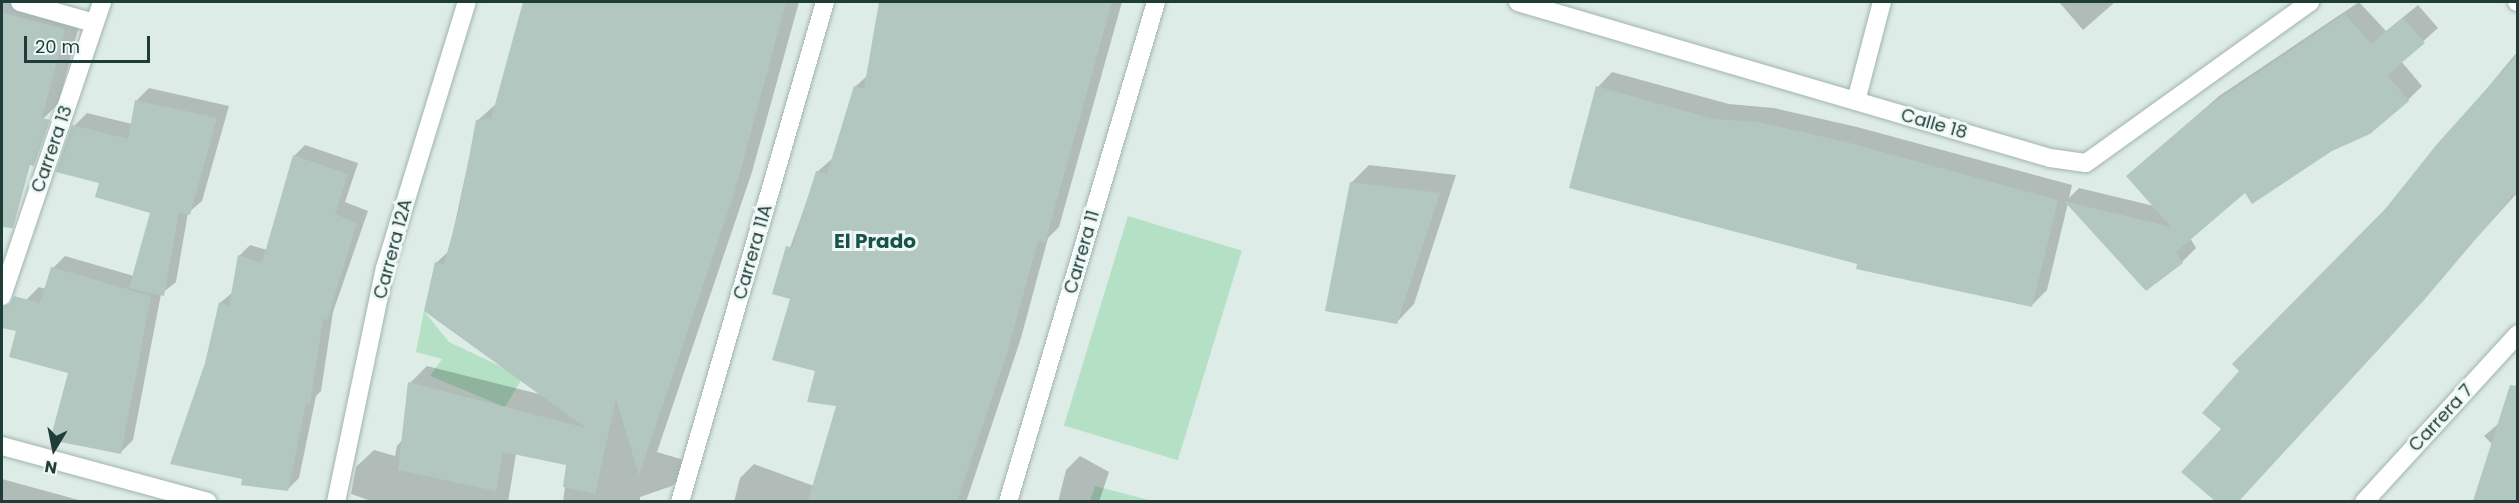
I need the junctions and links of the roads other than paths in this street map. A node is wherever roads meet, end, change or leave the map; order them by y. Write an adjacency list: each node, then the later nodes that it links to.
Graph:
1 (20, 2): 9 (street)
2 (102, 2): 9 (street, Carrera 13)
3 (467, 2): 15 (street, Carrera 12A)
4 (825, 2): 16 (street, Carrera 11A)
5 (1156, 2): 17 (street, Carrera 11)
6 (1518, 2): 10 (street, Calle 18)
7 (1882, 2): 10 (street)
8 (2310, 2): 10 (street, Calle 18)
9 (94, 23): 11 (street, Carrera 13)
10 (1856, 101)
11 (2, 296)
12 (2517, 334): 18 (street, Carrera 7)
13 (2, 446): 14 (street)
14 (208, 501)
15 (336, 501)
16 (680, 501)
17 (1008, 501)
18 (2364, 501)

